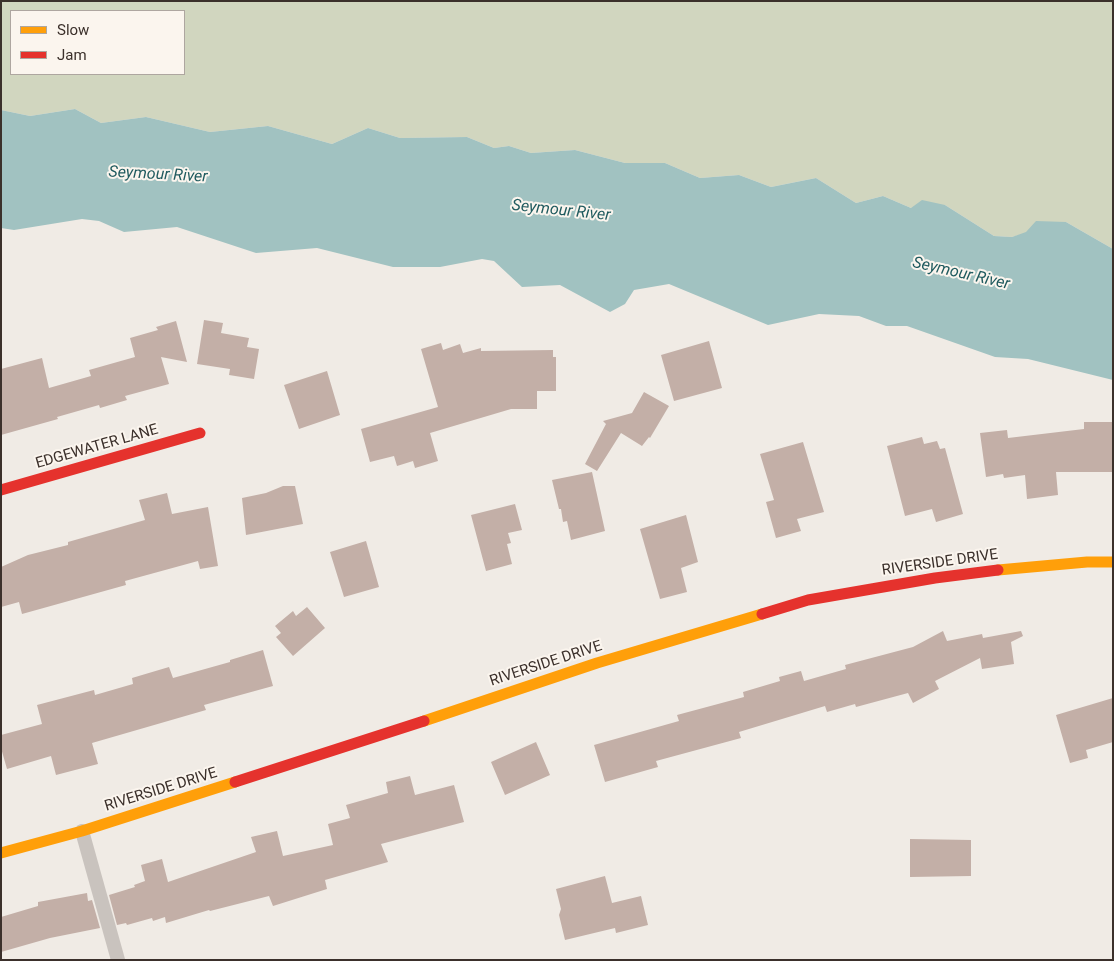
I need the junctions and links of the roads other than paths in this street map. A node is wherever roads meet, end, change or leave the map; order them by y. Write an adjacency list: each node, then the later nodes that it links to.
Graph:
1 (200, 433): 2 (street, EDGEWATER LANE)
2 (1, 490)
3 (1113, 562): 4 (street, RIVERSIDE DRIVE)
4 (82, 830): 5 (street, RIVERSIDE DRIVE); 6 (lane)
5 (1, 854)
6 (118, 960)

